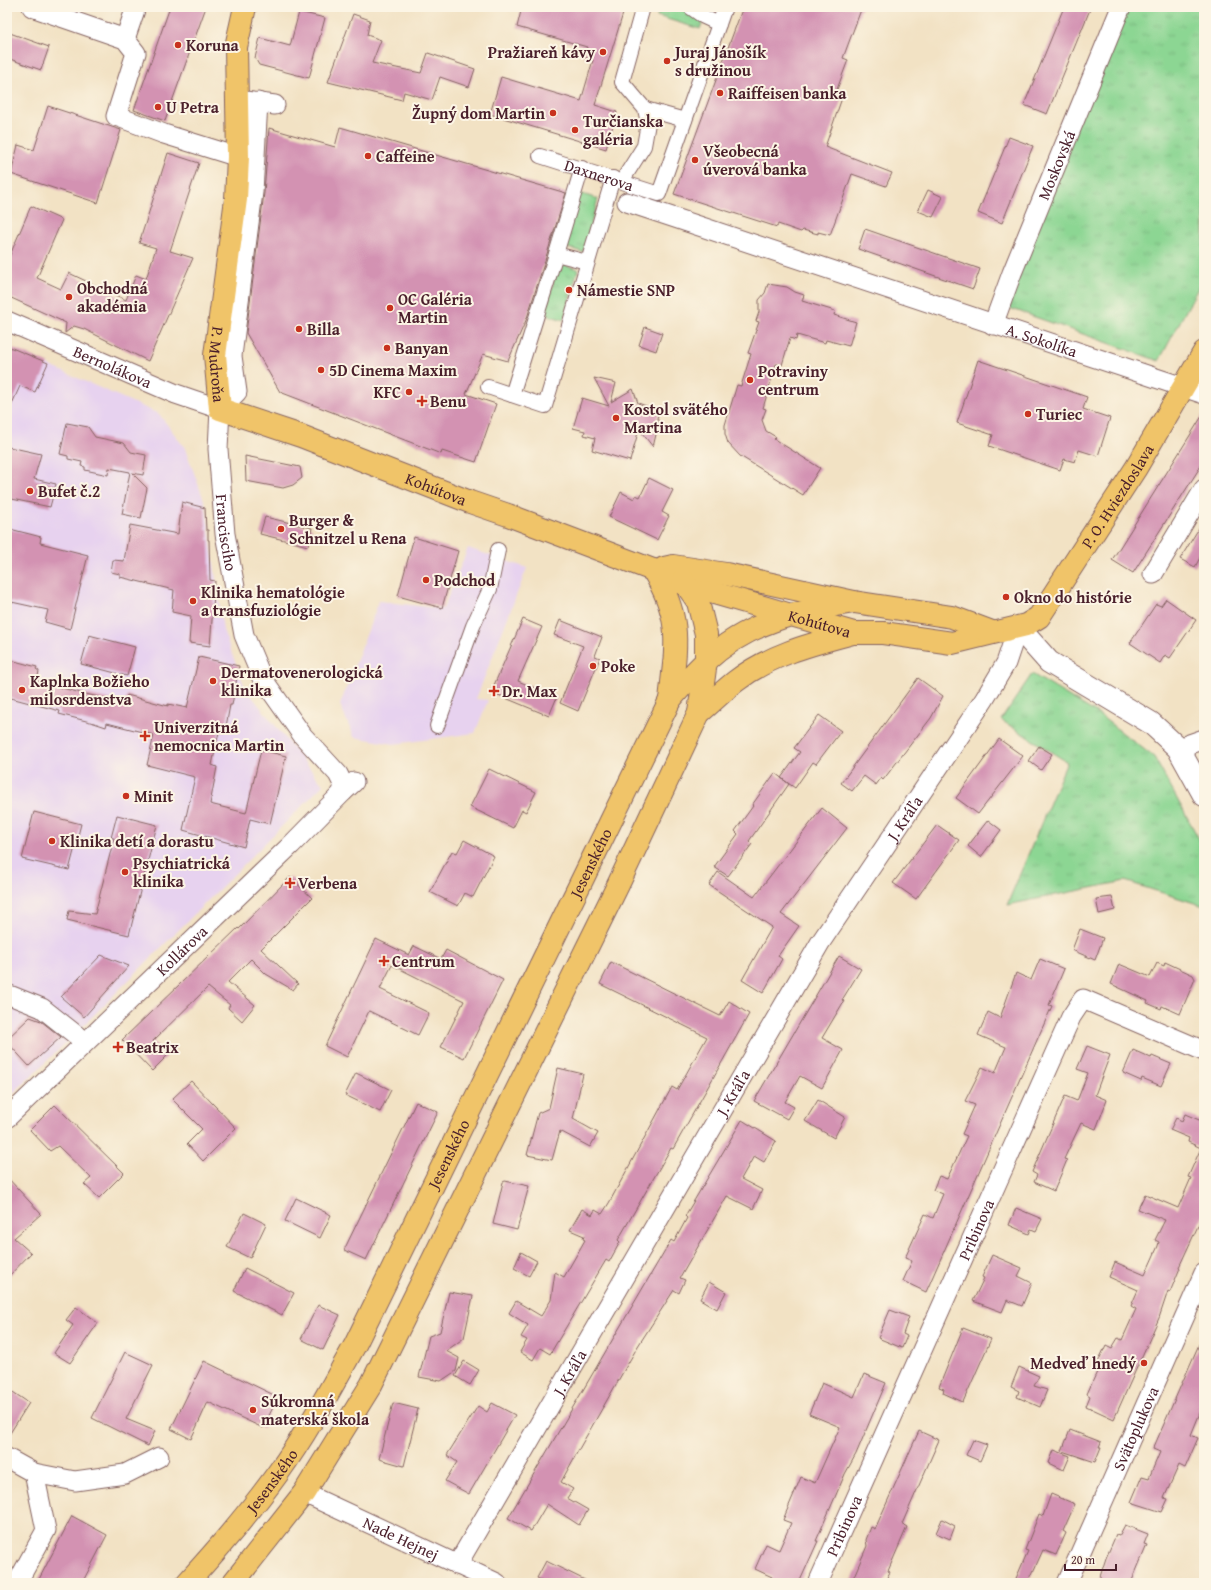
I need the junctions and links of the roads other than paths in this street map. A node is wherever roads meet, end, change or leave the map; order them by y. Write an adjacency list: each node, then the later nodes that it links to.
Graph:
1 (32, 7): 9 (street)
2 (136, 7): 9 (street)
3 (245, 7): 10 (main road, P. Mudroňa)
4 (643, 7): 11 (street)
5 (690, 7): 8 (street)
6 (725, 7): 8 (street)
7 (1121, 7): 21 (street, Moskovská)
8 (719, 24): 12 (street)
9 (130, 46): 14 (street)
10 (256, 103): 14 (main road, P. Mudroňa); 26 (street, P. Mudroňa)
11 (645, 109): 12 (street); 16 (street)
12 (685, 120): 16 (street, Daxnerova)
13 (540, 156): 15 (street, Daxnerova)
14 (238, 157): 26 (main road, P. Mudroňa)
15 (582, 168): 16 (street, Daxnerova); 18 (street)
16 (617, 180): 19 (street)
17 (627, 202): 21 (street, A. Sokolíka)
18 (556, 254): 19 (street); 25 (street)
19 (587, 262): 25 (street)
20 (7, 321): 26 (street, Bernolákova)
21 (993, 324): 24 (street, A. Sokolíka)
22 (1204, 352): 24 (main road, P. O. Hviezdoslava)
23 (488, 387): 25 (street)
24 (1194, 391): 34 (main road, P. O. Hviezdoslava)
25 (512, 395)
26 (220, 409): 29 (main road, Kohútova); 43 (street, Francisciho)
27 (1204, 489): 30 (street)
28 (498, 550): 40 (street)
29 (663, 568): 31 (main road, Kohútova); 32 (main road, Kohútova); 38 (main road, Jesenského)
30 (1153, 574)
31 (686, 585): 33 (main road, Kohútova); 37 (main road, Jesenského)
32 (854, 602): 33 (main road, Jesenského); 35 (main road, Kohútova)
33 (789, 614): 36 (main road, Kohútova); 37 (main road, Jesenského)
34 (1018, 627): 35 (main road, Kohútova); 42 (street); 56 (street, J. Kráľa)
35 (992, 632): 36 (main road, Kohútova)
36 (854, 633): 39 (main road, Jesenského)
37 (706, 661): 38 (main road, Jesenského); 39 (main road, Jesenského)
38 (670, 700): 50 (main road, Jesenského)
39 (699, 713): 55 (main road, Jesenského)
40 (437, 726)
41 (1204, 739): 42 (street)
42 (1178, 748): 44 (street)
43 (348, 787): 46 (street, Kollárova)
44 (1204, 796)
45 (7, 994): 46 (street)
46 (85, 1042): 48 (street, Kollárova)
47 (1204, 1051): 61 (street, Pribinova)
48 (7, 1118)
49 (1204, 1273): 62 (street, Svätoplukova)
50 (293, 1449): 54 (main road, Jesenského); 55 (main road)
51 (159, 1457): 53 (street)
52 (7, 1458): 53 (street)
53 (34, 1473): 57 (street)
54 (264, 1492): 55 (main road); 58 (main road, Jesenského)
55 (304, 1493): 56 (street, Nade Hejnej); 59 (main road, Jesenského)
56 (457, 1565): 60 (street, Nade Hejnej)
57 (17, 1583)
58 (186, 1583)
59 (233, 1583)
60 (497, 1583)
61 (818, 1583)
62 (1067, 1583)

